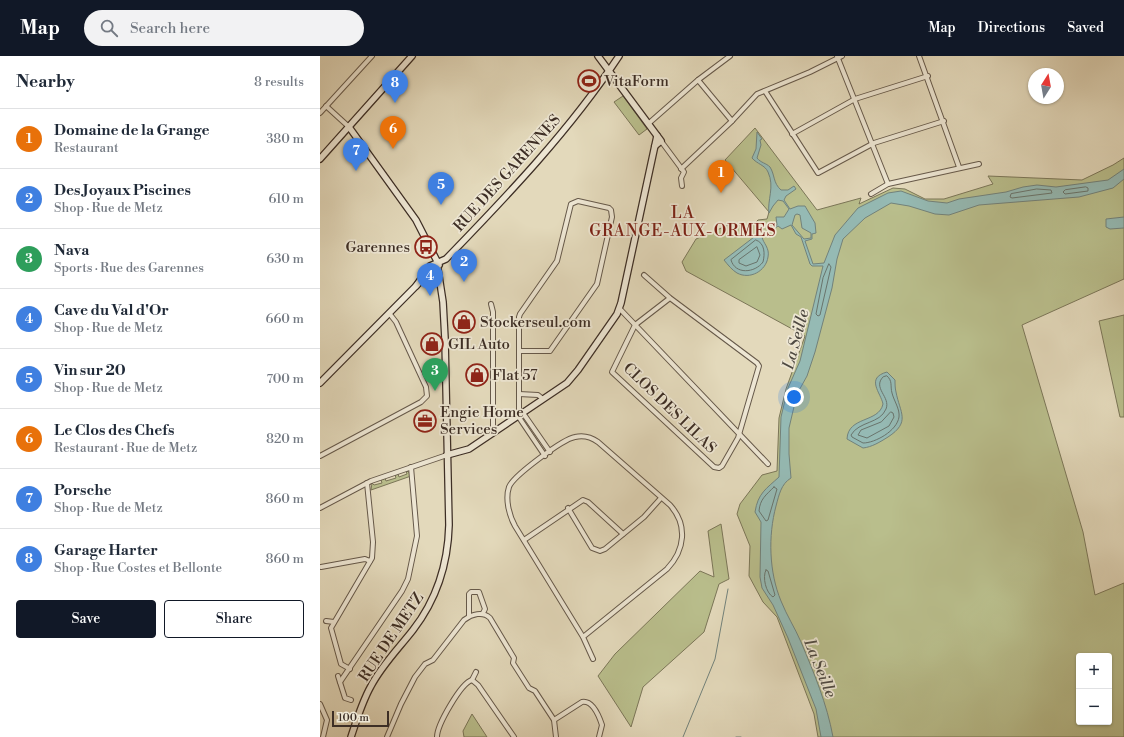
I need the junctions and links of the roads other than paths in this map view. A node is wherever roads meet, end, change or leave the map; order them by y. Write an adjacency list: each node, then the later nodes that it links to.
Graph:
1 (372, 56): 14 (street)
2 (412, 56): 19 (street)
3 (598, 56): 9 (street)
4 (619, 56): 9 (street, RUE DES GARENNES)
5 (730, 56): 11 (street)
6 (842, 56): 8 (street)
7 (919, 56): 10 (street)
8 (837, 57): 12 (street); 13 (street)
9 (609, 71): 18 (street); 32 (street, RUE DES GARENNES)
10 (928, 76): 13 (street); 16 (street)
11 (698, 80): 17 (street); 18 (street)
12 (765, 91): 17 (street); 20 (street)
13 (854, 100): 20 (street); 22 (street)
14 (326, 106): 15 (street); 19 (street)
15 (320, 113)
16 (944, 121): 22 (street); 25 (street)
17 (732, 122): 26 (street)
18 (648, 124): 21 (street)
19 (349, 127): 23 (street); 32 (street, RUE DE METZ)
20 (792, 134): 22 (street)
21 (659, 138): 26 (street); 36 (street)
22 (872, 144): 27 (street)
23 (320, 160)
24 (979, 164): 25 (street)
25 (960, 167): 27 (street)
26 (681, 168): 28 (street)
27 (888, 184): 29 (street)
28 (682, 186)
29 (871, 194)
30 (613, 204): 31 (street)
31 (609, 208): 39 (street); 39 (street)
32 (437, 263): 37 (street, RUE DES GARENNES); 48 (street, RUE DE METZ)
33 (644, 275): 34 (street, CLOS DES LILAS)
34 (670, 298): 38 (street, CLOS DES LILAS); 45 (street, CLOS DES LILAS)
35 (492, 304): 44 (street)
36 (619, 308): 38 (street, CLOS DES LILAS); 42 (street)
37 (389, 313): 40 (street, RUE DES GARENNES); 47 (street)
38 (635, 325): 45 (street, CLOS DES LILAS); 45 (street, CLOS DES LILAS)
39 (519, 351): 41 (street)
40 (320, 383)
41 (519, 394): 42 (street); 43 (street)
42 (543, 399): 43 (street)
43 (521, 415): 44 (street); 46 (street); 49 (street)
44 (495, 432): 48 (street)
45 (739, 433): 50 (street, CLOS DES LILAS)
46 (550, 452): 49 (street); 53 (street)
47 (320, 456)
48 (447, 456): 51 (street); 74 (street, RUE DE METZ)
49 (545, 456): 57 (street)
50 (768, 464)
51 (411, 467): 52 (street); 66 (street)
52 (367, 483): 54 (street); 58 (street)
53 (661, 498): 56 (street); 64 (street)
54 (320, 508)
55 (568, 508): 56 (street); 56 (street); 57 (street)
56 (623, 534)
57 (524, 540): 64 (street)
58 (370, 561): 59 (street); 63 (street)
59 (321, 567)
60 (483, 614): 61 (street); 61 (street); 73 (street)
61 (469, 616): 76 (street)
62 (326, 621): 63 (street)
63 (334, 622): 66 (street)
64 (583, 637): 65 (street)
65 (593, 659)
66 (350, 669): 70 (street)
67 (476, 672): 69 (street)
68 (338, 676): 70 (street)
69 (472, 680): 77 (street); 78 (street)
70 (340, 682): 71 (street)
71 (351, 700)
72 (320, 704): 75 (street)
73 (554, 720): 79 (street); 80 (street)
74 (351, 735)
75 (323, 737)
76 (387, 737)
77 (437, 737)
78 (514, 737)
79 (556, 737)
80 (599, 737)

